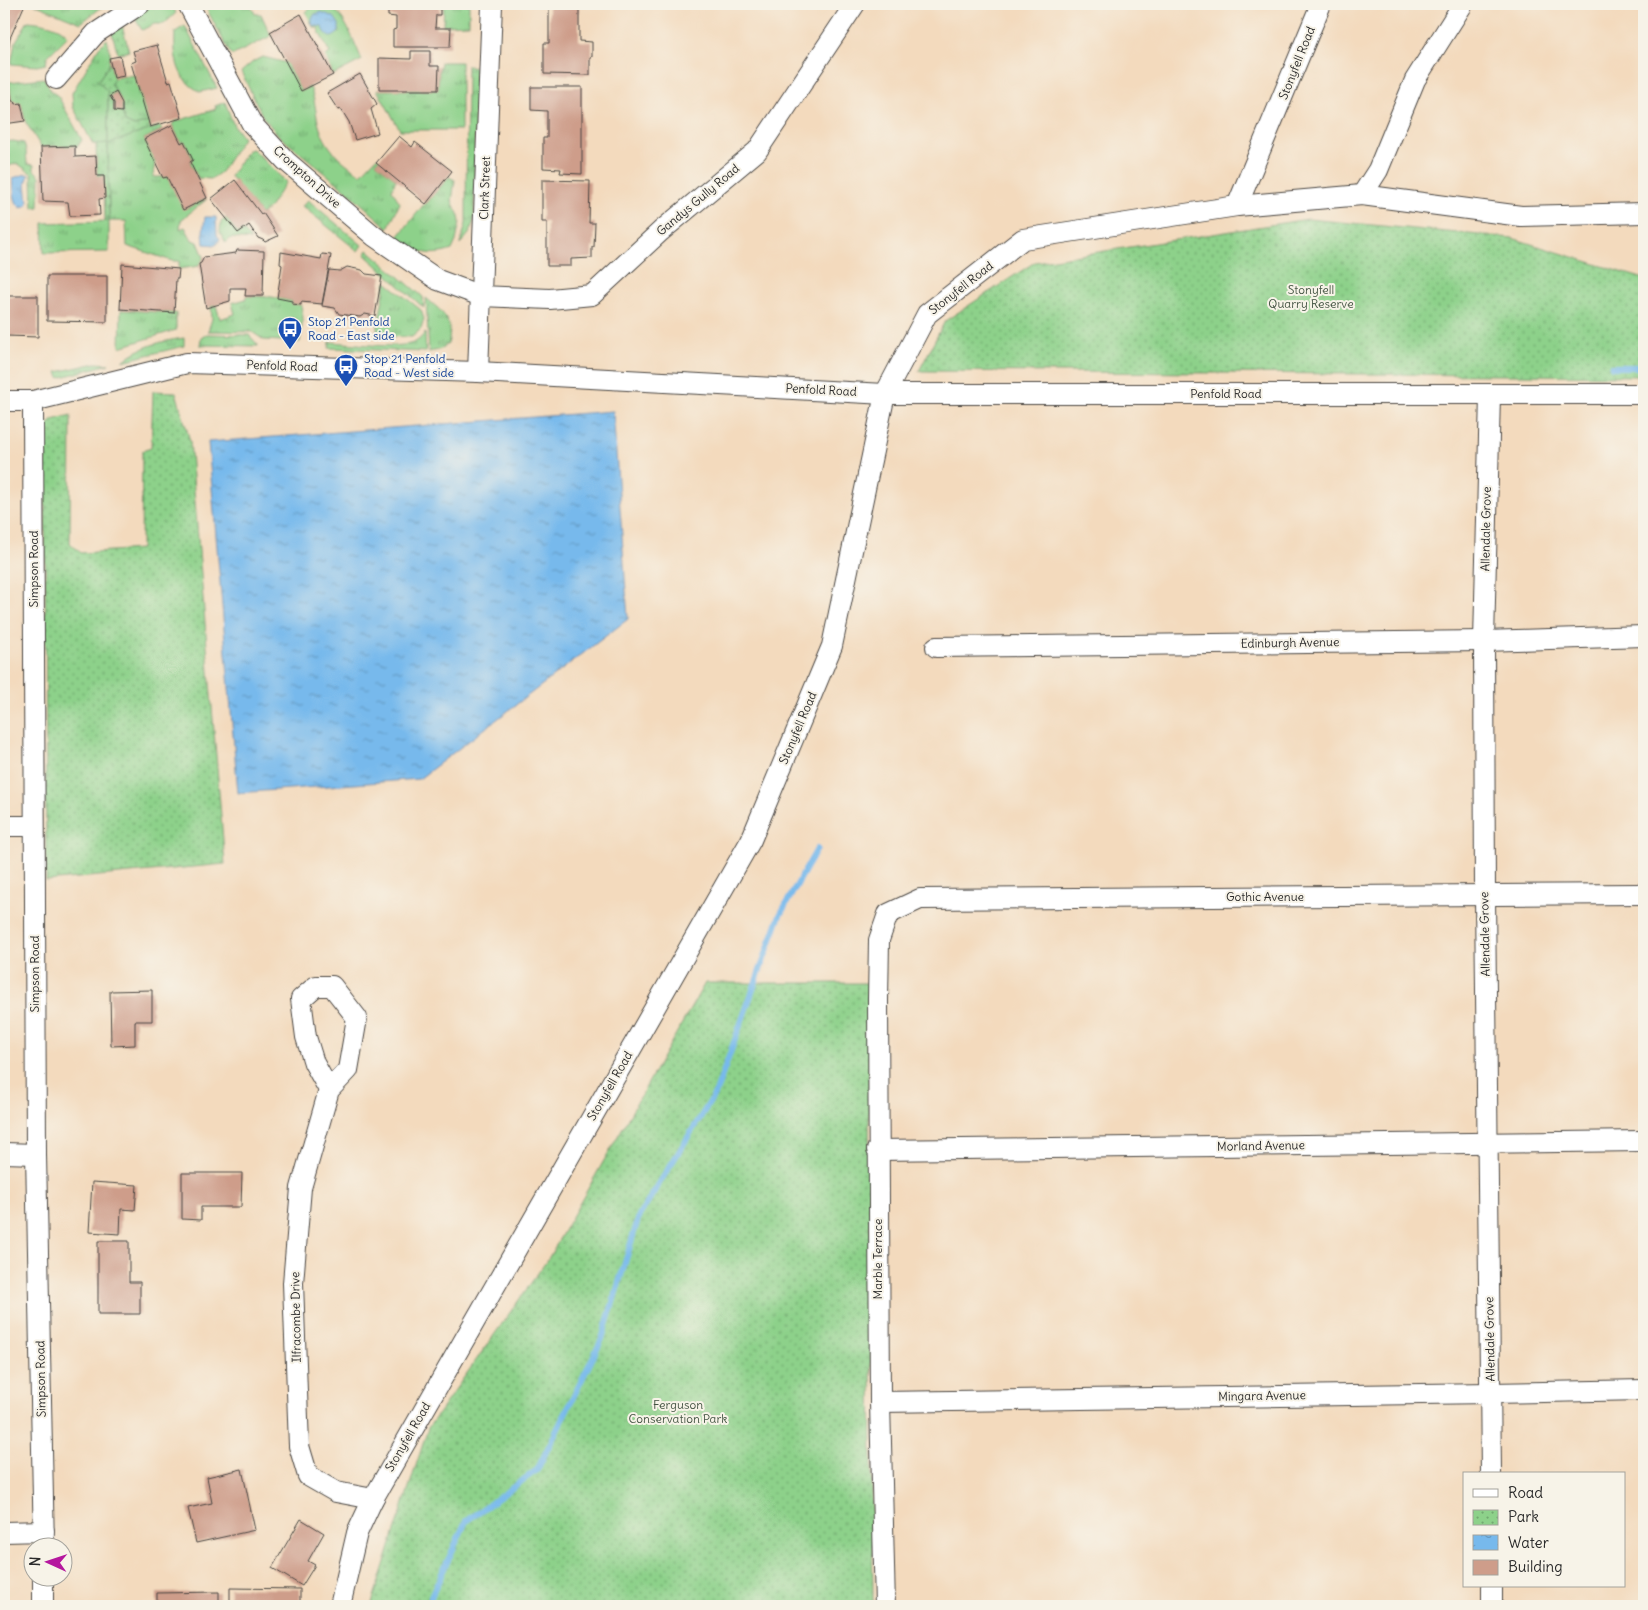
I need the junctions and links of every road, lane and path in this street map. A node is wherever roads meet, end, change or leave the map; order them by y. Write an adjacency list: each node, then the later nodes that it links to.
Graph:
1 (140, 4): 7 (street)
2 (188, 4): 11 (street, Crompton Drive)
3 (492, 4): 11 (street, Clark Street)
4 (855, 4): 11 (street, Gandys Gully Road)
5 (1321, 4): 9 (street, Stonyfell Road)
6 (1463, 4): 8 (street)
7 (56, 79)
8 (1362, 195): 9 (street); 10 (street)
9 (1237, 206): 13 (street, Stonyfell Road)
10 (1644, 213)
11 (481, 296): 12 (street, Clark Street)
12 (478, 372): 13 (street, Penfold Road); 17 (street, Penfold Road)
13 (885, 394): 15 (street, Penfold Road); 36 (street, Stonyfell Road)
14 (1644, 394): 15 (street, Penfold Road)
15 (1490, 395): 19 (street, Allendale Grove)
16 (4, 401): 17 (street, Penfold Road)
17 (34, 401): 22 (street, Simpson Road)
18 (1644, 636): 19 (street, Edinburgh Avenue)
19 (1484, 641): 20 (street, Edinburgh Avenue); 24 (street, Allendale Grove)
20 (936, 647)
21 (4, 826): 22 (street)
22 (34, 826): 31 (street, Simpson Road)
23 (1644, 894): 24 (street, Gothic Avenue)
24 (1485, 895): 25 (street, Gothic Avenue); 28 (street, Allendale Grove)
25 (888, 914): 29 (street, Marble Terrace)
26 (329, 1090): 26 (street, Ilfracombe Drive); 36 (street, Ilfracombe Drive)
27 (1644, 1141): 28 (street, Morland Avenue)
28 (1487, 1143): 29 (street, Morland Avenue); 33 (street, Allendale Grove)
29 (878, 1150): 34 (street, Marble Terrace)
30 (4, 1153): 31 (street)
31 (36, 1154): 39 (street, Simpson Road)
32 (1644, 1390): 33 (street, Mingara Avenue)
33 (1491, 1393): 34 (street, Mingara Avenue); 35 (street, Allendale Grove)
34 (880, 1402): 44 (street, Marble Terrace)
35 (1491, 1472)
36 (373, 1499): 43 (street, Stonyfell Road)
37 (4, 1532): 38 (street)
38 (38, 1538)
39 (44, 1538)
40 (44, 1588): 42 (street)
41 (1492, 1588): 45 (street)
42 (43, 1606)
43 (340, 1606)
44 (885, 1606)
45 (1492, 1606)

